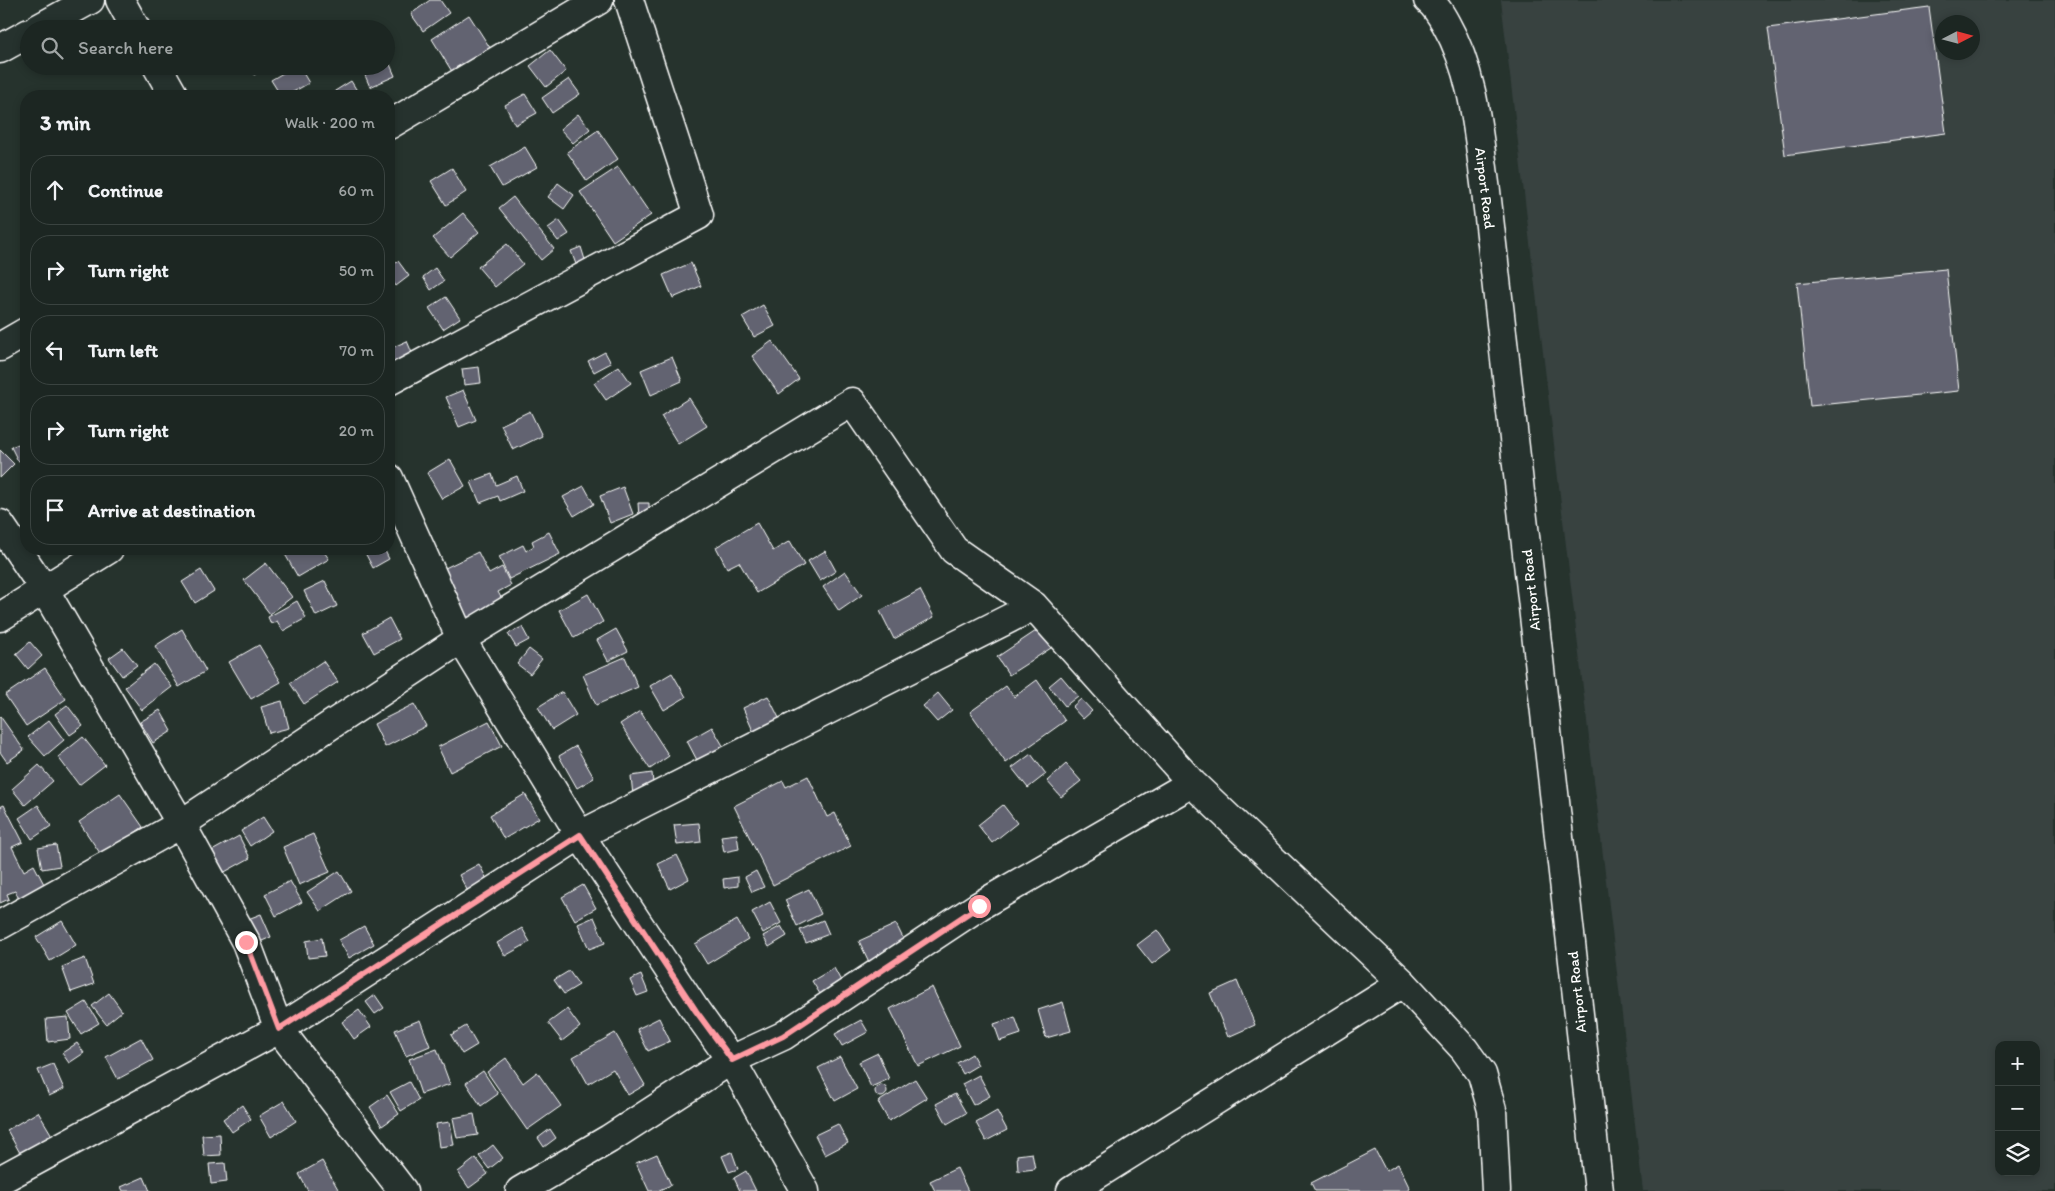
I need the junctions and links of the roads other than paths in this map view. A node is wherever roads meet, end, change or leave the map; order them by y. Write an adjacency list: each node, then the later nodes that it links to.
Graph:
1 (90, 0): 6 (street)
2 (120, 0): 7 (street)
3 (599, 0): 12 (street)
4 (629, 0): 15 (street)
5 (1428, 0): 38 (street, Airport Road)
6 (53, 20)
7 (131, 20)
8 (20, 38): 9 (street)
9 (0, 49)
10 (162, 75): 11 (street)
11 (171, 90)
12 (395, 121)
13 (20, 335): 14 (street)
14 (0, 347)
15 (395, 378)
16 (395, 492): 24 (street)
17 (0, 524): 18 (street)
18 (20, 554)
19 (21, 555): 21 (street)
20 (99, 555): 21 (street)
21 (44, 589): 23 (street); 26 (street)
22 (1034, 606): 24 (street); 25 (street); 27 (street)
23 (0, 617)
24 (461, 640): 26 (street); 27 (street)
25 (1192, 784): 29 (street); 31 (street)
26 (180, 824): 28 (street); 30 (street)
27 (580, 835): 30 (street); 31 (street)
28 (0, 926)
29 (1403, 983): 36 (street); 37 (street)
30 (279, 1029): 32 (street); 33 (street)
31 (732, 1060): 34 (street); 35 (street)
32 (0, 1180)
33 (403, 1191)
34 (520, 1191)
35 (805, 1191)
36 (1071, 1191)
37 (1496, 1191)
38 (1599, 1191)

